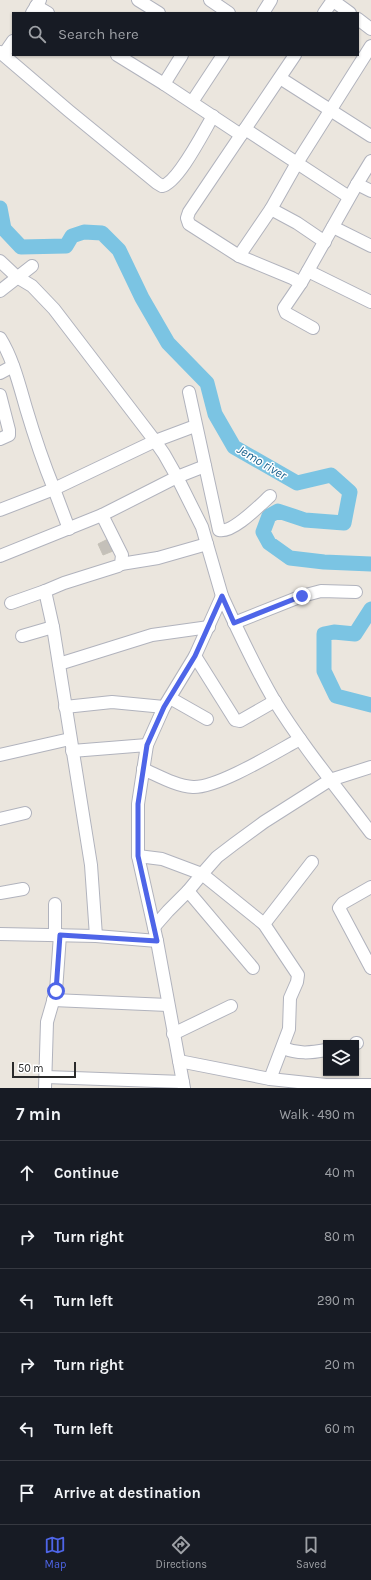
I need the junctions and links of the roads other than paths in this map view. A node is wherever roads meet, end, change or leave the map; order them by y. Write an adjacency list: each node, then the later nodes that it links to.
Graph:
1 (138, 0): 7 (street)
2 (210, 0): 8 (street)
3 (271, 0): 9 (street)
4 (333, 0): 10 (street); 11 (street)
5 (36, 6): 6 (street)
6 (46, 12)
7 (158, 12)
8 (228, 12)
9 (264, 12)
10 (325, 12)
11 (349, 12)
12 (359, 20): 13 (street)
13 (371, 28)
14 (12, 42): 16 (street)
15 (371, 46): 24 (street)
16 (2, 53): 25 (street)
17 (118, 56): 22 (street)
18 (181, 56): 22 (street)
19 (222, 56): 23 (street)
20 (294, 56): 21 (street)
21 (280, 78): 24 (street); 26 (street)
22 (164, 84): 23 (street)
23 (192, 102): 25 (street)
24 (329, 111): 27 (street); 29 (street)
25 (212, 116): 26 (street)
26 (243, 132): 29 (street); 37 (street)
27 (371, 136)
28 (371, 161): 30 (street)
29 (297, 163): 32 (street); 33 (street)
30 (357, 184): 31 (street); 32 (street)
31 (371, 191)
32 (350, 197): 34 (street)
33 (271, 209): 35 (street); 37 (street)
34 (333, 227): 35 (street); 36 (street)
35 (325, 242): 40 (street)
36 (371, 246)
37 (239, 256): 42 (street)
38 (0, 261): 41 (street)
39 (32, 266): 41 (street)
40 (308, 271): 42 (street); 44 (street)
41 (17, 277): 43 (street); 53 (street)
42 (300, 283): 45 (street)
43 (0, 291)
44 (371, 302)
45 (313, 328)
46 (0, 338): 47 (street)
47 (13, 366): 48 (street); 56 (street)
48 (0, 373)
49 (189, 392): 51 (street)
50 (0, 395): 52 (street)
51 (195, 426): 53 (street); 54 (street)
52 (0, 439)
53 (155, 441): 55 (street); 56 (street)
54 (205, 466): 55 (street); 57 (street)
55 (177, 477): 59 (street); 61 (street)
56 (54, 489): 58 (street); 60 (street)
57 (270, 496)
58 (0, 510)
59 (102, 514): 60 (street); 63 (street)
60 (69, 529): 62 (street)
61 (207, 544): 63 (street); 66 (street)
62 (0, 556)
63 (121, 564): 64 (street)
64 (45, 591): 67 (street); 69 (street)
65 (356, 592): 68 (street)
66 (222, 596): 68 (street); 70 (street)
67 (11, 603)
68 (234, 623): 74 (street)
69 (53, 627): 71 (street); 73 (street)
70 (209, 627): 72 (street); 73 (street)
71 (22, 636)
72 (195, 656): 74 (street); 75 (street)
73 (59, 664): 76 (street)
74 (275, 700): 79 (street)
75 (167, 703): 76 (street); 77 (street); 80 (street)
76 (65, 707): 78 (street)
77 (207, 719)
78 (70, 739): 81 (street); 82 (street)
79 (300, 739): 84 (street); 85 (street)
80 (147, 745): 81 (street); 84 (street)
81 (72, 751): 101 (street)
82 (0, 755)
83 (371, 767): 85 (street)
84 (143, 770): 89 (street)
85 (330, 780): 88 (street); 91 (street)
86 (25, 813): 87 (street)
87 (0, 819)
88 (371, 833)
89 (138, 856): 91 (street); 98 (street)
90 (312, 862): 97 (street)
91 (202, 874): 94 (street); 97 (street)
92 (371, 887): 104 (street)
93 (23, 890): 95 (street)
94 (188, 891): 98 (street); 103 (street)
95 (0, 893)
96 (55, 904): 100 (street)
97 (264, 924): 109 (street)
98 (154, 927): 102 (street)
99 (0, 934): 100 (street)
100 (57, 935): 101 (street); 105 (street)
101 (96, 936): 102 (street)
102 (157, 941): 106 (street)
103 (253, 968)
104 (371, 968)
105 (53, 1000): 106 (street); 113 (street)
106 (168, 1005): 108 (street)
107 (231, 1006): 108 (street)
108 (173, 1034): 111 (street)
109 (283, 1048): 110 (street); 112 (street)
110 (323, 1051)
111 (179, 1061): 112 (street); 115 (street)
112 (270, 1079): 114 (street)
113 (45, 1082): 115 (street)
114 (371, 1084)
115 (184, 1085)

